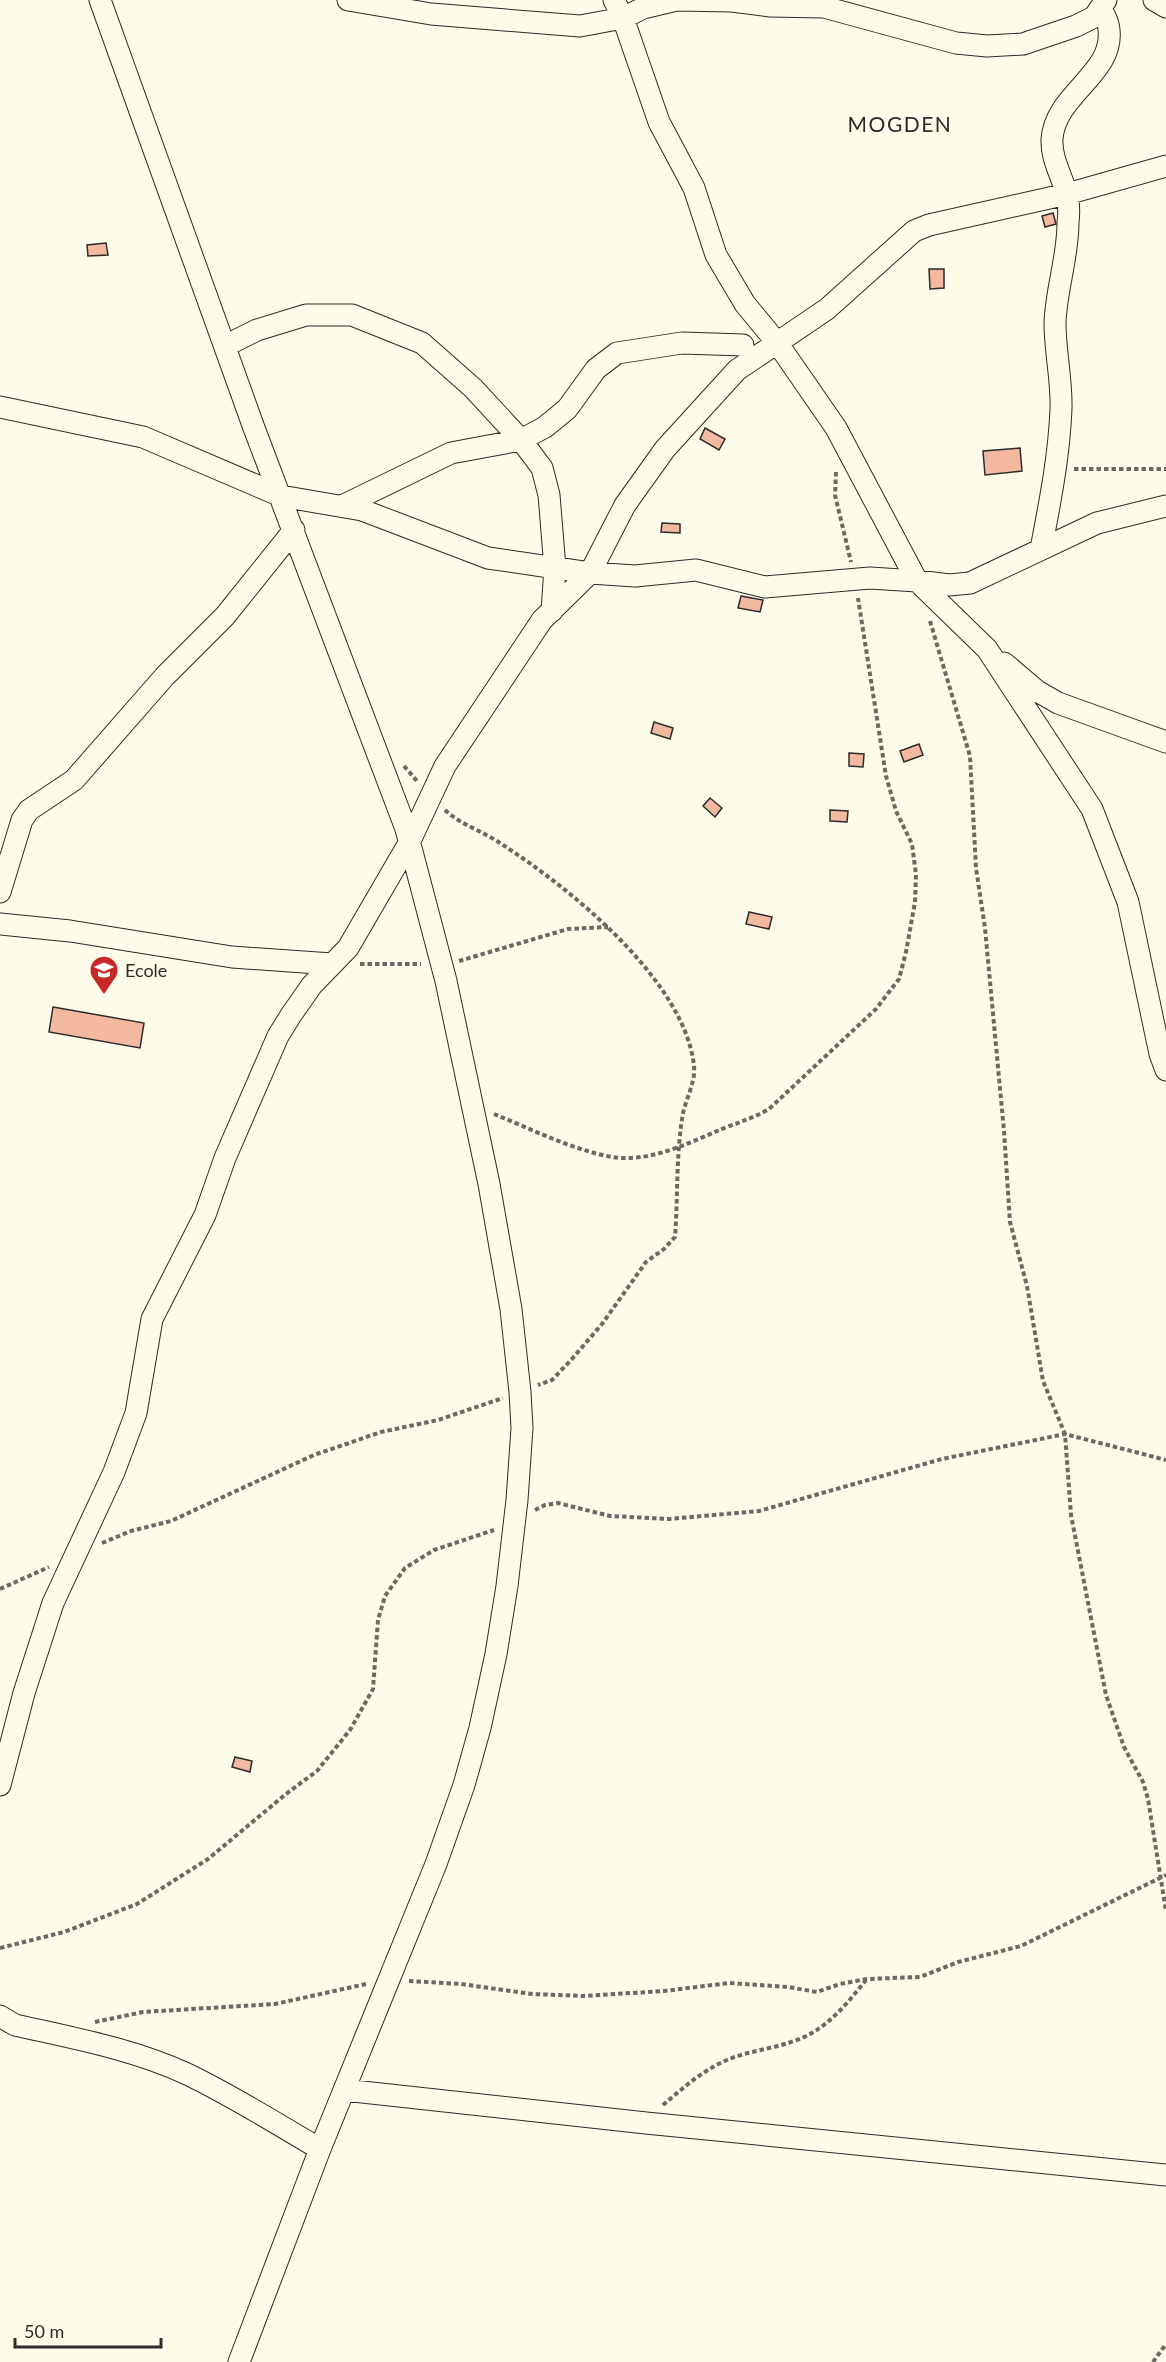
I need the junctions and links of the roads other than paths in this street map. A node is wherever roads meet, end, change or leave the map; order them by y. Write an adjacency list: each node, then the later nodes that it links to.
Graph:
1 (100, 0): 13 (street)
2 (348, 0): 7 (street)
3 (1154, 0): 6 (street)
4 (770, 3): 5 (street); 7 (street)
5 (1103, 4): 9 (street)
6 (1166, 8)
7 (619, 9): 10 (street)
8 (1166, 166): 9 (street)
9 (1067, 194): 11 (street); 21 (street)
10 (745, 304): 11 (street); 12 (street)
11 (778, 344): 14 (street); 24 (street)
12 (743, 345): 14 (street); 16 (street)
13 (225, 346): 16 (street); 17 (street)
14 (737, 370): 23 (street)
15 (0, 407): 17 (street)
16 (521, 440): 18 (street); 22 (street)
17 (281, 496): 18 (street); 20 (street)
18 (342, 506): 22 (street)
19 (1166, 506): 21 (street)
20 (294, 530): 28 (street); 29 (street)
21 (1041, 549): 24 (street)
22 (555, 568): 23 (street); 25 (street)
23 (590, 573): 24 (street); 25 (street)
24 (917, 581): 26 (street)
25 (552, 611): 28 (street)
26 (987, 649): 27 (street); 32 (street)
27 (1166, 742)
28 (410, 843): 31 (street); 37 (street)
29 (0, 892)
30 (0, 924): 31 (street)
31 (332, 964): 35 (street)
32 (1144, 982): 33 (street); 34 (street)
33 (1166, 1003)
34 (1166, 1070)
35 (0, 1785)
36 (0, 2016): 38 (street)
37 (344, 2090): 38 (street); 39 (street)
38 (320, 2149): 40 (street)
39 (1166, 2175)
40 (239, 2362)

